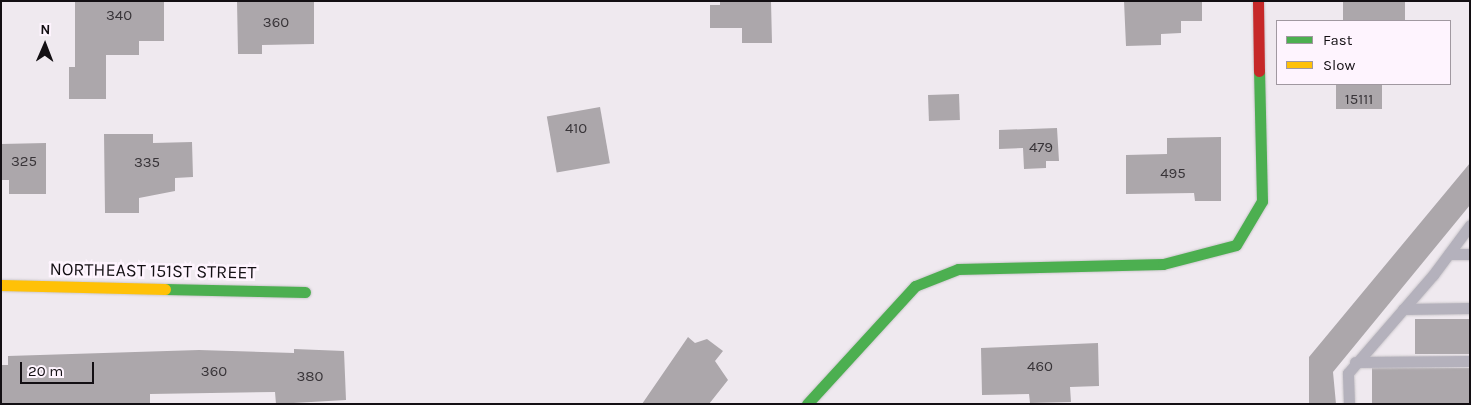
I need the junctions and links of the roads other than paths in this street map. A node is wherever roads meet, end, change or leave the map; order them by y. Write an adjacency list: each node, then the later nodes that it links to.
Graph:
1 (1258, 1): 11 (street)
2 (1470, 225): 3 (lane)
3 (1448, 254): 4 (lane); 8 (lane)
4 (1470, 254)
5 (1, 285): 6 (street, NORTHEAST 151ST STREET)
6 (305, 292)
7 (1470, 308): 8 (lane)
8 (1403, 309): 10 (lane)
9 (1470, 361): 10 (lane)
10 (1356, 362): 12 (lane)
11 (807, 404)
12 (1349, 404)

